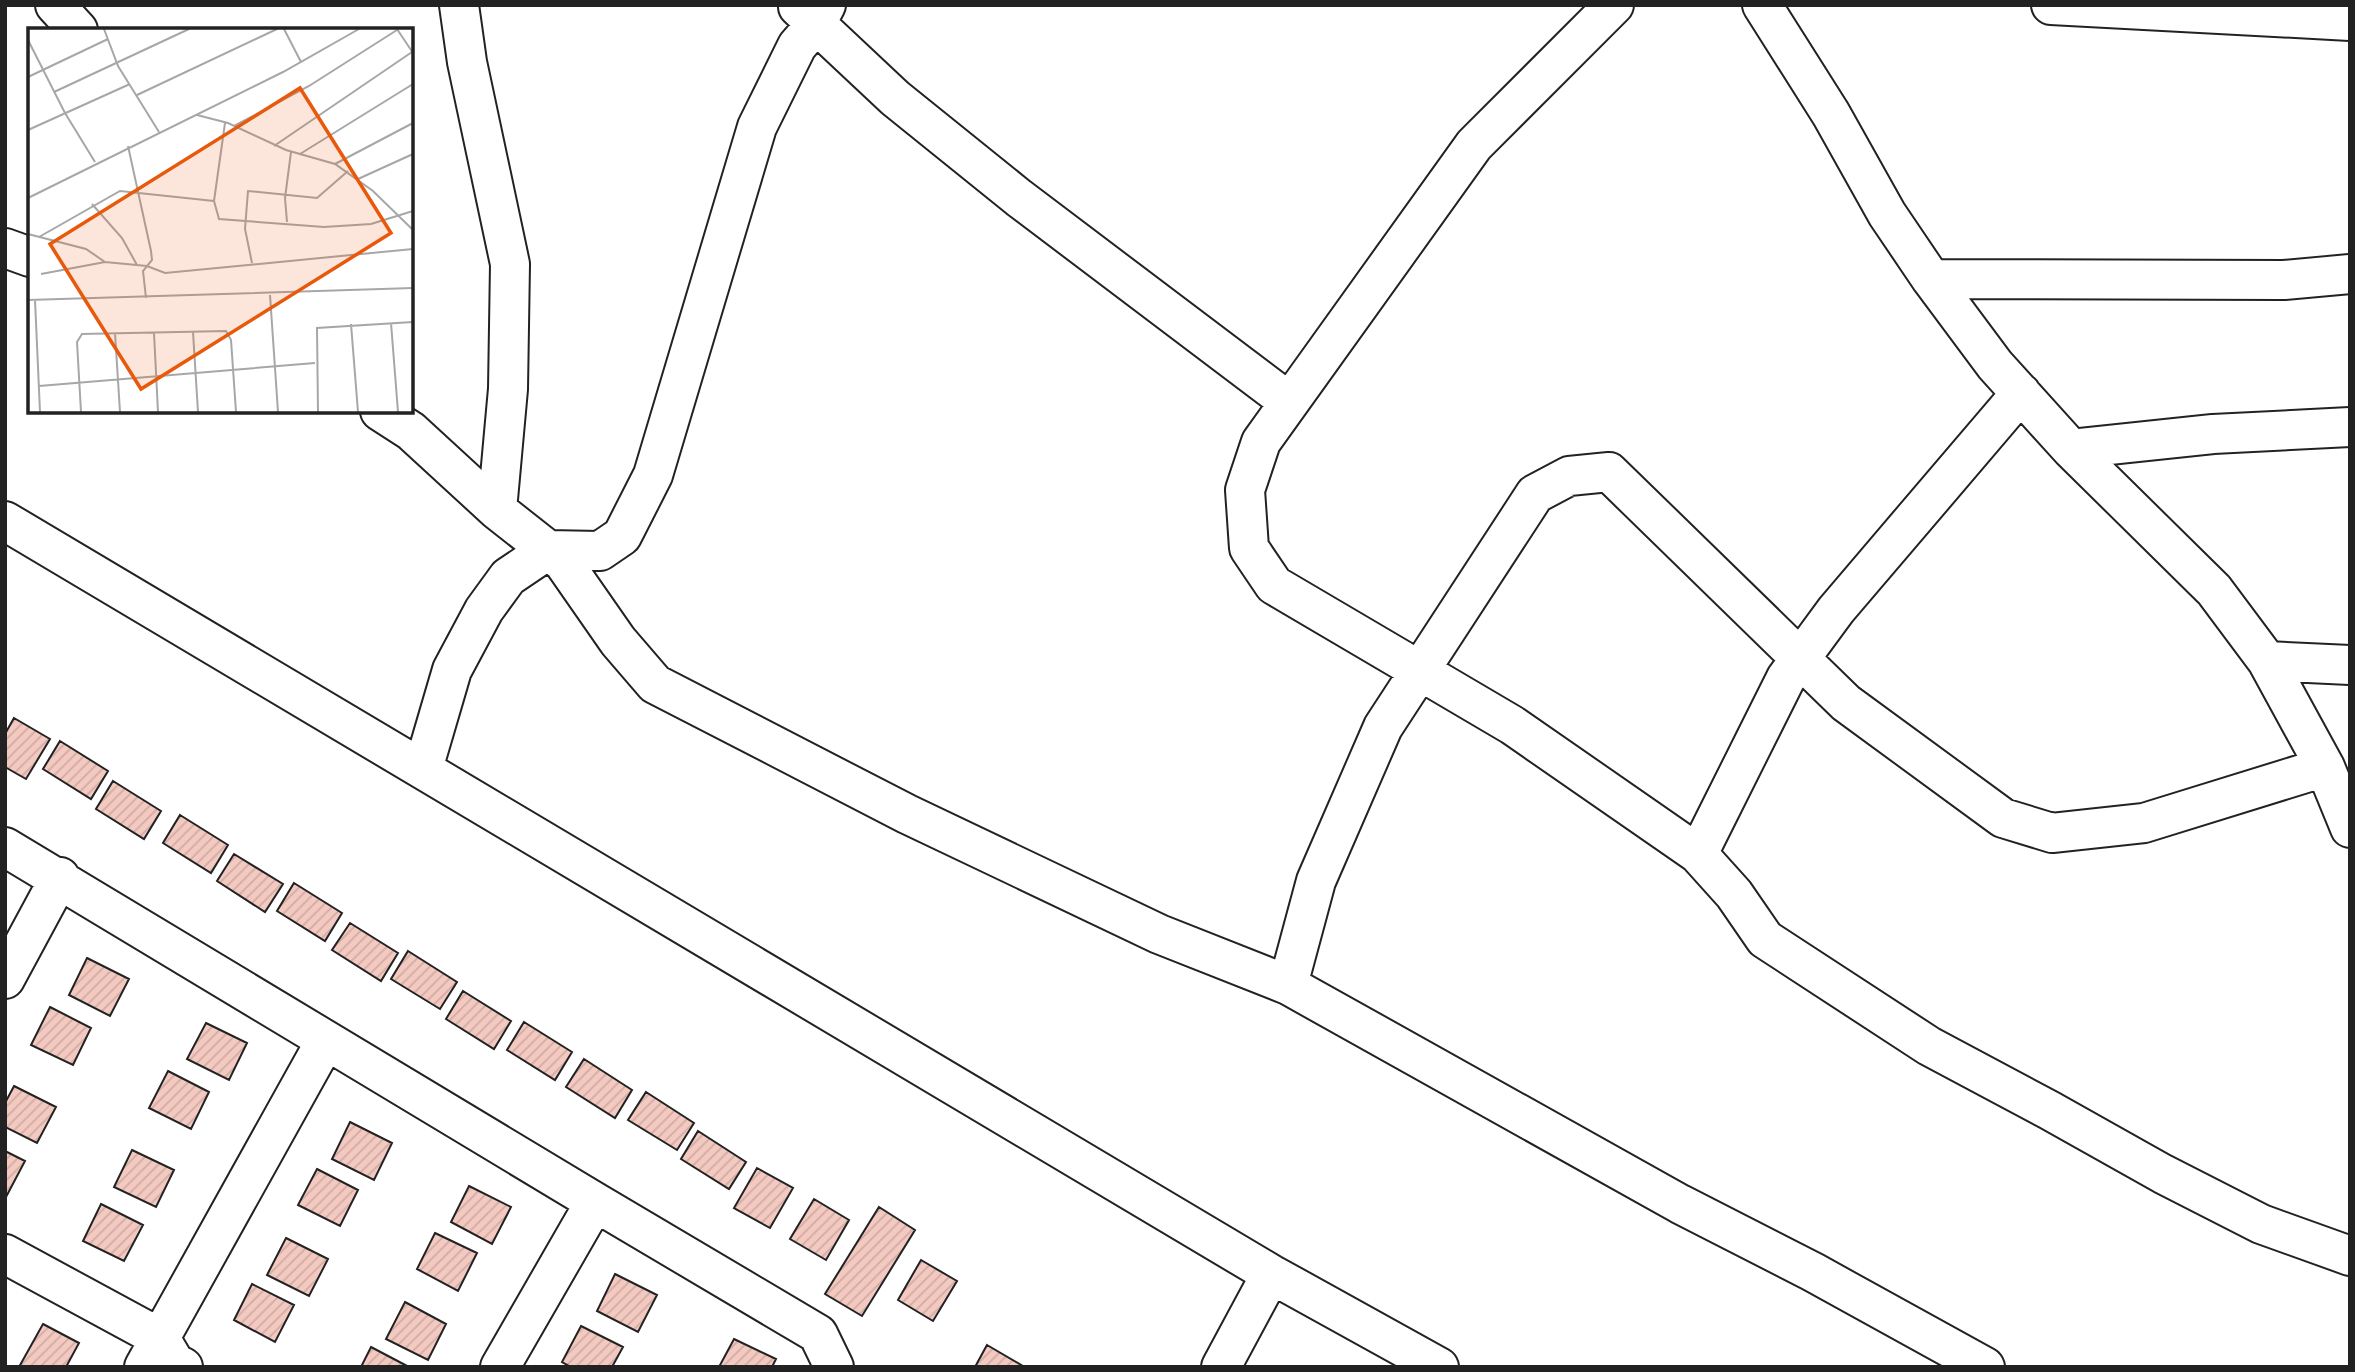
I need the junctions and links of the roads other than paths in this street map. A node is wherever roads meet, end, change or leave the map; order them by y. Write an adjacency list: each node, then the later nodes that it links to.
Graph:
1 (55, 5): 8 (street)
2 (459, 5): 18 (street)
3 (1614, 5): 14 (street)
4 (1762, 5): 12 (street)
5 (2051, 5): 7 (street)
6 (813, 11): 14 (street); 20 (street)
7 (2350, 20)
8 (76, 28)
9 (5, 248): 10 (street)
10 (28, 256)
11 (2350, 274): 12 (street)
12 (1931, 279): 13 (street)
13 (2021, 393): 17 (street); 21 (street)
14 (1289, 402): 24 (street)
15 (383, 413): 18 (street)
16 (2350, 427): 17 (street)
17 (2071, 449): 22 (street)
18 (498, 510): 20 (street)
19 (5, 521): 26 (street)
20 (548, 550): 26 (street); 32 (street)
21 (1801, 658): 24 (street); 25 (street); 29 (street)
22 (2267, 661): 23 (street); 25 (street)
23 (2350, 665)
24 (1420, 669): 29 (street); 32 (street)
25 (2325, 767): 27 (street)
26 (423, 769): 37 (street)
27 (2350, 828)
28 (5, 847): 30 (street)
29 (1698, 854): 36 (street)
30 (60, 877): 31 (street); 33 (street)
31 (5, 979)
32 (1288, 985): 43 (street)
33 (326, 1040): 34 (street); 38 (street)
34 (595, 1202): 39 (street); 40 (street)
35 (5, 1254): 38 (street)
36 (2350, 1256)
37 (1271, 1274): 41 (street); 42 (street)
38 (162, 1357)
39 (500, 1367)
40 (834, 1367)
41 (1221, 1367)
42 (1439, 1367)
43 (1985, 1367)

